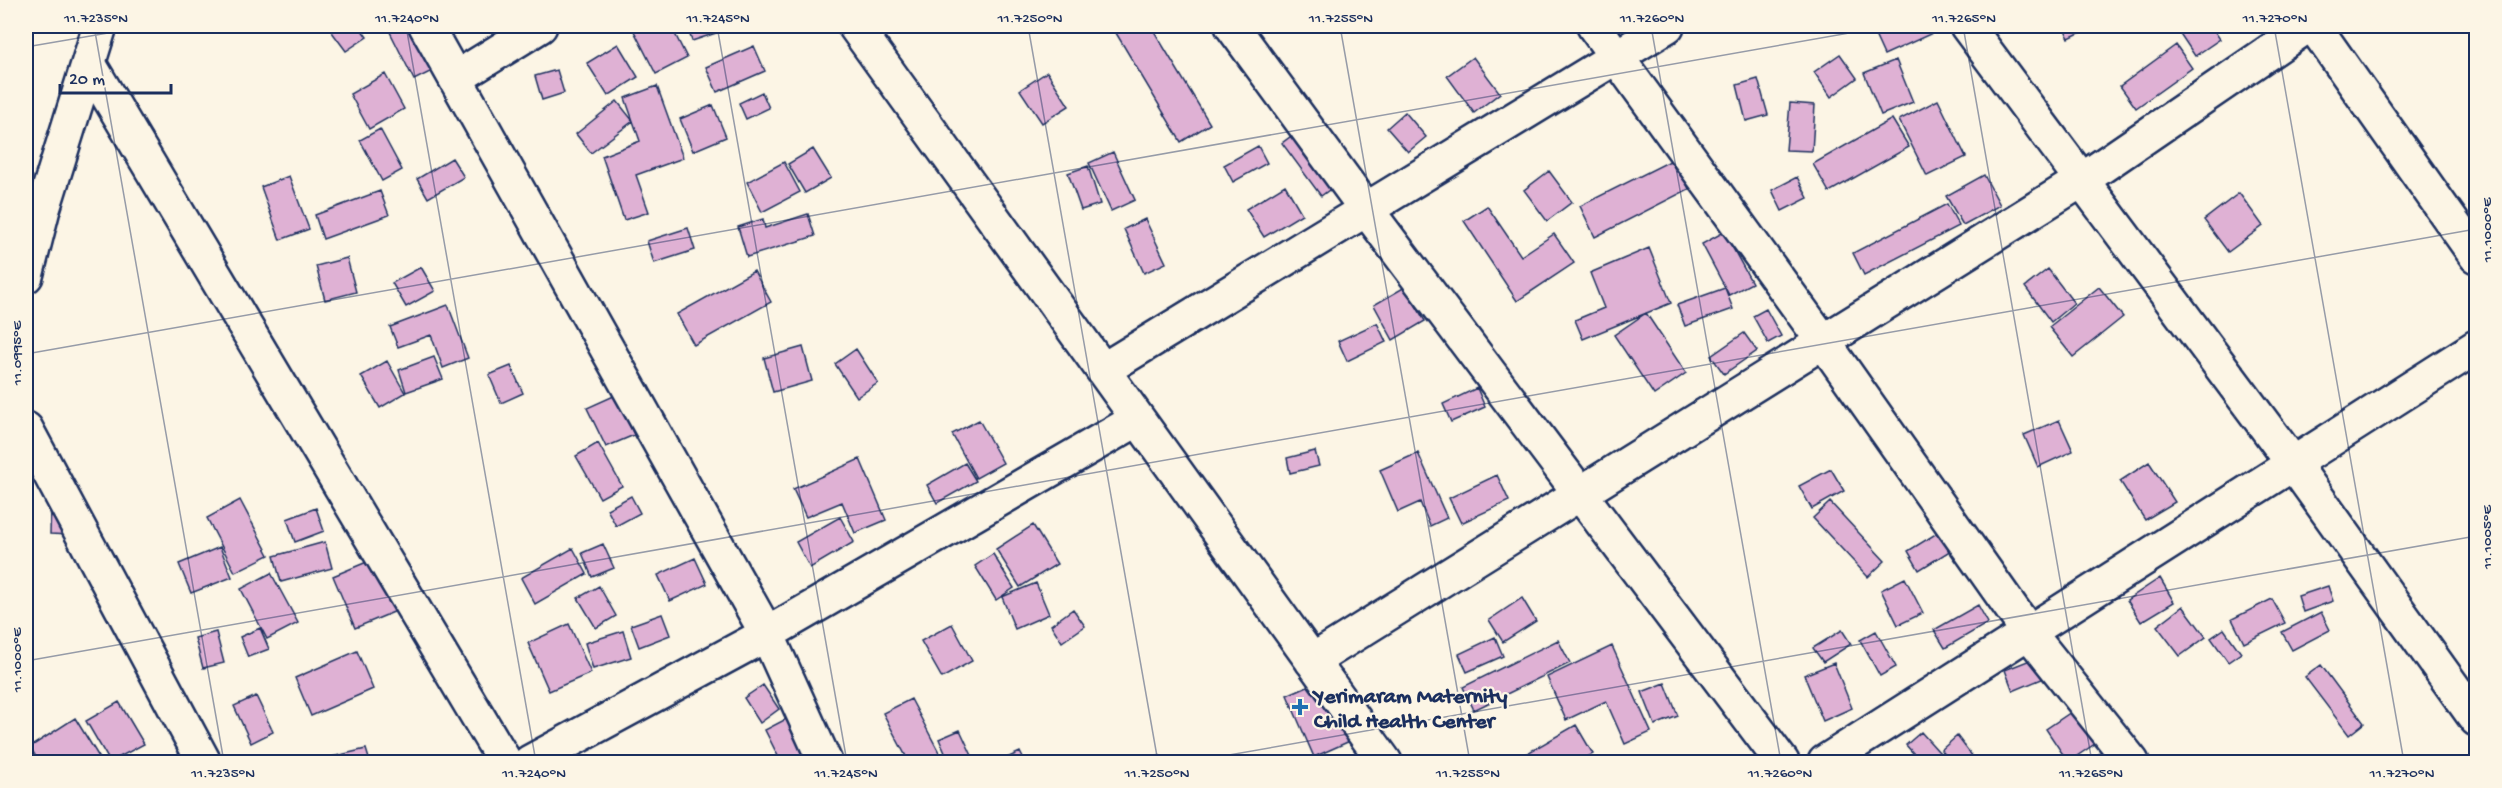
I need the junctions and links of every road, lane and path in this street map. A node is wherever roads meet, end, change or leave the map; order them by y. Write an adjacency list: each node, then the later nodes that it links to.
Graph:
1 (100, 26): 12 (street)
2 (426, 26): 13 (street)
3 (540, 26): 13 (street)
4 (855, 26): 20 (street)
5 (1232, 26): 15 (street)
6 (1594, 26): 11 (street)
7 (1667, 26): 11 (street)
8 (1967, 26): 14 (street)
9 (2307, 26): 14 (street)
10 (2314, 26): 16 (street)
11 (1616, 56): 15 (street); 18 (street)
12 (89, 64): 17 (street); 30 (street)
13 (456, 78): 26 (street)
14 (2082, 180): 18 (street); 23 (street)
15 (1366, 209): 20 (street); 24 (street)
16 (2476, 256)
17 (26, 276)
18 (1823, 341): 24 (street); 25 (street)
19 (2476, 347): 23 (street)
20 (1103, 370): 21 (street)
21 (1138, 419): 26 (street); 27 (street)
22 (26, 429): 29 (street)
23 (2292, 462): 25 (street); 28 (street)
24 (1579, 494): 27 (street); 34 (street)
25 (2029, 633): 35 (street); 36 (street)
26 (767, 634): 31 (street); 32 (street)
27 (1312, 661): 33 (street)
28 (2476, 718)
29 (204, 762)
30 (505, 762)
31 (531, 762)
32 (825, 762)
33 (1385, 762)
34 (1782, 762)
35 (1825, 762)
36 (2132, 762)

